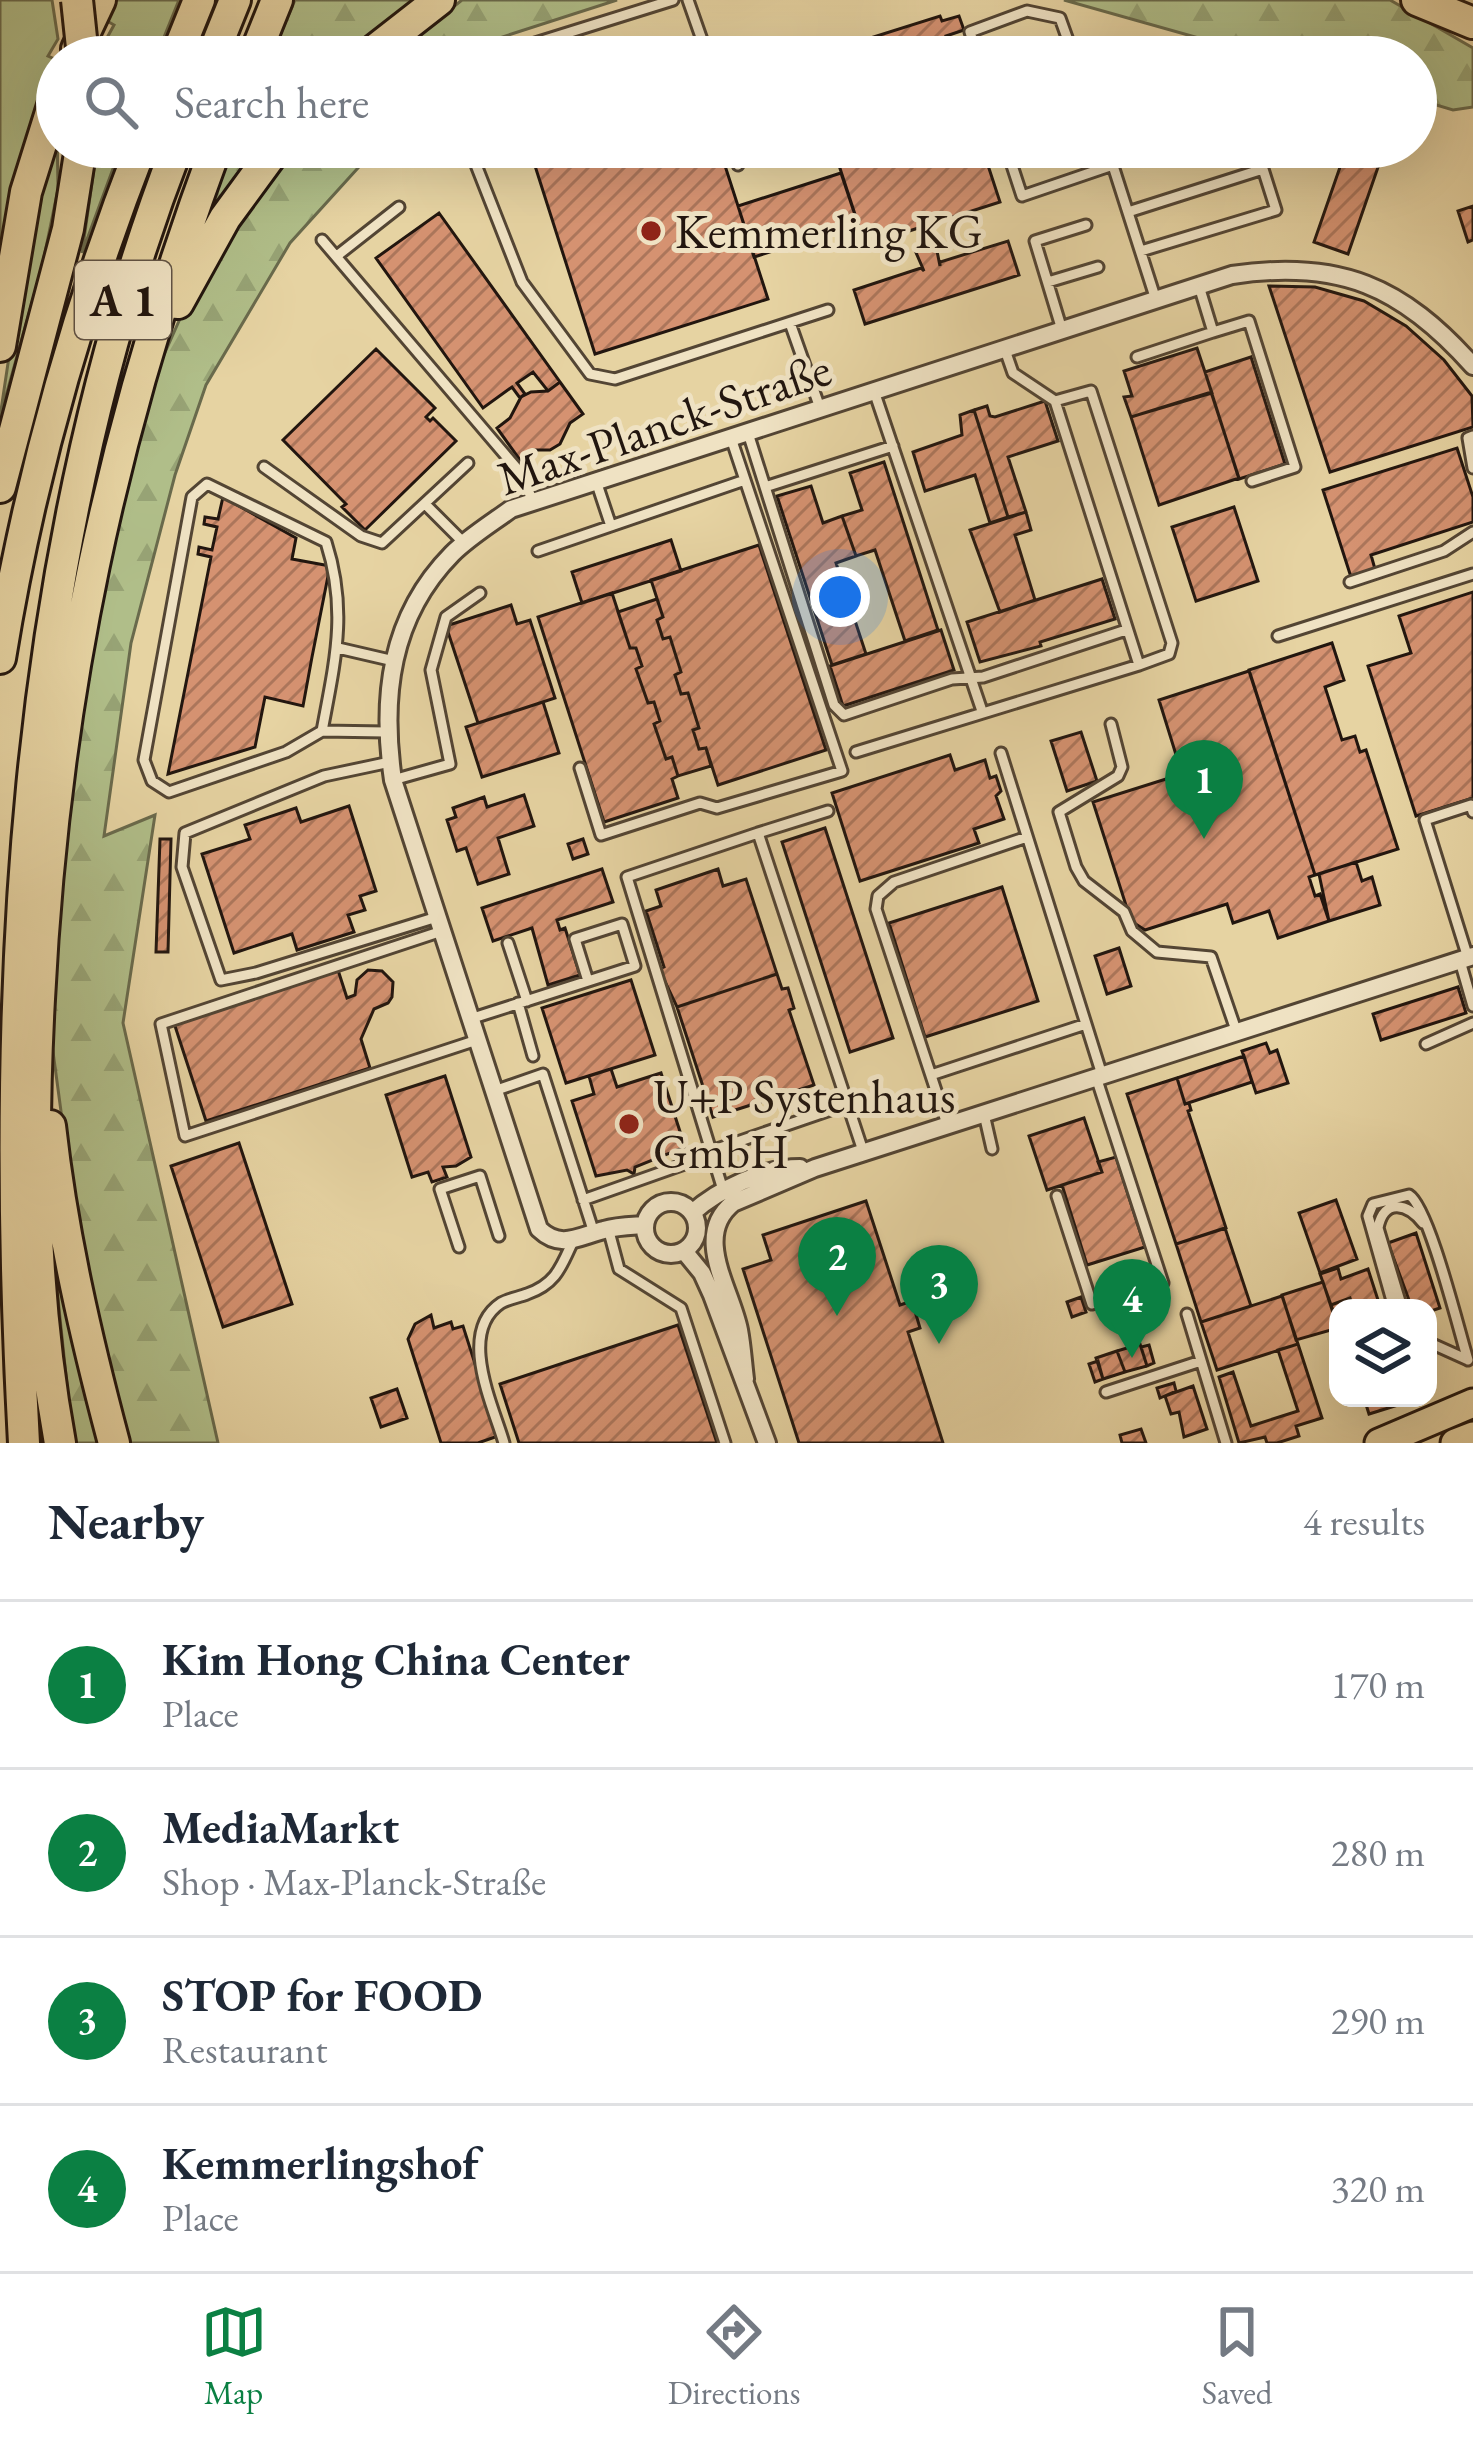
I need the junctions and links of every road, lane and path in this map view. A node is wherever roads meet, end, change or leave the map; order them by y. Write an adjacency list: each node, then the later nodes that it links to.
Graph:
1 (77, 0): 12 (highway, bridge)
2 (100, 0): 13 (highway)
3 (199, 0): 14 (highway)
4 (235, 0): 15 (highway)
5 (254, 0): 16 (highway)
6 (277, 0): 17 (highway)
7 (439, 0): 18 (highway)
8 (673, 0): 19 (lane)
9 (688, 0): 20 (lane)
10 (1417, 0): 11 (highway)
11 (1473, 23)
12 (80, 36)
13 (83, 36)
14 (184, 36)
15 (220, 36)
16 (245, 36)
17 (262, 36)
18 (393, 36)
19 (558, 36)
20 (701, 36)
21 (971, 36): 22 (lane)
22 (1066, 36)
23 (36, 160): 47 (highway)
24 (78, 168): 64 (highway)
25 (133, 168): 78 (highway, A 1)
26 (169, 168): 138 (highway, A 1)
27 (209, 168): 52 (highway)
28 (263, 168): 52 (highway)
29 (477, 168): 44 (lane)
30 (1013, 168): 31 (lane)
31 (1104, 168)
32 (1114, 168): 34 (lane)
33 (399, 207): 38 (lane)
34 (1128, 212): 37 (lane); 37 (lane)
35 (1086, 225): 40 (lane)
36 (322, 240): 38 (lane)
37 (1141, 251): 42 (lane)
38 (338, 255): 66 (lane)
39 (1098, 267): 40 (lane)
40 (1048, 282): 45 (lane)
41 (1199, 286): 42 (street, Max-Planck-Straße); 46 (lane); 50 (street, Max-Planck-Straße)
42 (1156, 300): 45 (street, Max-Planck-Straße)
43 (828, 310): 44 (lane)
44 (790, 322): 54 (lane)
45 (1062, 330): 48 (street, Max-Planck-Straße)
46 (1214, 332): 49 (lane); 63 (lane)
47 (0, 346)
48 (1005, 349): 51 (street, Max-Planck-Straße); 53 (lane)
49 (1137, 357)
50 (1473, 366)
51 (874, 392): 54 (street, Max-Planck-Straße); 57 (lane)
52 (134, 394): 104 (highway)
53 (1055, 401): 75 (lane); 80 (lane)
54 (820, 409): 55 (street, Max-Planck-Straße)
55 (739, 435): 61 (lane); 62 (street, Max-Planck-Straße); 65 (lane)
56 (1473, 436): 60 (lane)
57 (892, 446): 65 (lane); 81 (lane)
58 (468, 463): 67 (lane)
59 (264, 467): 67 (lane)
60 (1473, 468)
61 (745, 480): 68 (lane); 89 (lane)
62 (596, 481): 66 (street, Max-Planck-Straße); 68 (lane)
63 (1252, 481)
64 (0, 487)
65 (765, 487): 81 (lane)
66 (533, 502): 70 (street, Max-Planck-Straße)
67 (425, 504): 70 (lane)
68 (611, 526): 71 (lane)
69 (1473, 532): 73 (lane)
70 (465, 544): 79 (street, Max-Planck-Straße)
71 (538, 550)
72 (1473, 574): 76 (lane)
73 (1350, 582)
74 (480, 593): 90 (lane)
75 (1126, 630): 80 (lane); 81 (lane)
76 (1278, 636)
77 (338, 647): 79 (lane); 84 (lane); 84 (lane)
78 (0, 658)
79 (394, 661): 85 (street, Max-Planck-Straße)
80 (1139, 665): 82 (lane)
81 (971, 678): 82 (lane)
82 (982, 711): 86 (lane)
83 (1111, 724): 105 (lane)
84 (322, 731): 85 (lane)
85 (386, 732): 88 (street, Max-Planck-Straße)
86 (856, 752)
87 (1001, 753): 94 (lane)
88 (390, 761): 90 (street, Max-Planck-Straße); 95 (lane)
89 (580, 768)
90 (393, 781): 95 (street, Max-Planck-Straße)
91 (1472, 808): 97 (lane)
92 (828, 811): 93 (lane)
93 (758, 833): 112 (lane); 116 (lane)
94 (1027, 838): 103 (lane); 109 (lane)
95 (440, 924): 101 (street, Max-Planck-Straße); 106 (lane)
96 (508, 943): 99 (lane)
97 (1467, 958): 100 (lane); 105 (street)
98 (588, 981): 98 (lane); 99 (lane)
99 (522, 1002): 101 (lane); 108 (lane)
100 (1473, 1006)
101 (470, 1019): 106 (street, Max-Planck-Straße)
102 (1473, 1023): 107 (lane)
103 (1086, 1024): 109 (lane); 110 (lane)
104 (37, 1029): 139 (highway); 140 (highway)
105 (1237, 1033): 110 (street)
106 (477, 1040): 111 (street, Max-Planck-Straße)
107 (1426, 1044)
108 (533, 1056)
109 (931, 1075): 114 (lane)
110 (1099, 1076): 113 (street); 121 (lane)
111 (494, 1091): 122 (lane); 127 (street, Max-Planck-Straße)
112 (848, 1104): 116 (lane); 117 (lane)
113 (984, 1114): 114 (street); 115 (lane)
114 (947, 1125): 117 (street)
115 (992, 1149)
116 (711, 1150): 120 (lane)
117 (864, 1154): 119 (street)
118 (696, 1160): 122 (lane)
119 (814, 1168): 120 (street); 134 (street)
120 (723, 1190): 123 (street)
121 (1057, 1196)
122 (584, 1199): 125 (lane)
123 (692, 1213): 124 (street); 129 (street)
124 (644, 1225): 125 (street); 129 (street)
125 (601, 1231): 127 (street); 142 (lane)
126 (499, 1236): 128 (lane)
127 (573, 1241): 141 (lane)
128 (459, 1247)
129 (684, 1251): 134 (street)
130 (1395, 1299): 132 (lane)
131 (1187, 1314): 133 (lane)
132 (1437, 1346)
133 (1201, 1361): 135 (lane); 144 (lane)
134 (745, 1379): 143 (street)
135 (1106, 1392)
136 (1473, 1406): 137 (lane); 145 (main road)
137 (1463, 1440)
138 (24, 1443)
139 (60, 1443)
140 (114, 1443)
141 (504, 1443)
142 (724, 1443)
143 (767, 1443)
144 (1225, 1443)
145 (1378, 1443)

